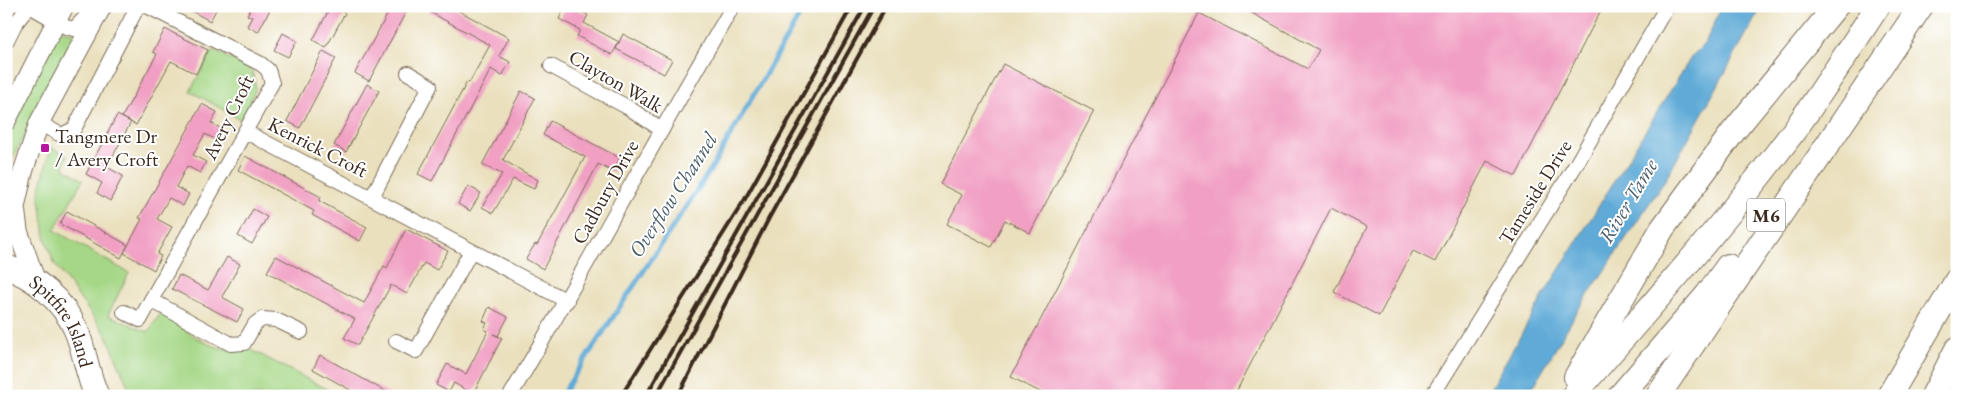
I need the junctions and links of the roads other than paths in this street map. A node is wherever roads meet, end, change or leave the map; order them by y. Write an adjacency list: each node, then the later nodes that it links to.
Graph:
1 (30, 6): 11 (street); 13 (street)
2 (96, 6): 11 (street)
3 (102, 6): 17 (street)
4 (138, 6): 17 (street)
5 (733, 6): 18 (street, Cadbury Drive)
6 (1667, 6): 33 (street, Tameside Drive)
7 (1836, 6): 34 (highway)
8 (1878, 6): 35 (highway, M6)
9 (1921, 6): 12 (highway, M6)
10 (155, 8): 19 (street, Avery Croft)
11 (60, 13): 16 (street)
12 (1899, 39): 36 (highway, M6); 37 (highway)
13 (6, 42)
14 (551, 66): 18 (street, Clayton Walk)
15 (408, 73): 20 (street, Kenrick Croft)
16 (6, 122)
17 (39, 123): 24 (street)
18 (662, 130): 26 (street, Cadbury Drive)
19 (246, 132): 20 (street, Kenrick Croft); 25 (street, Avery Croft)
20 (372, 197): 21 (street, Kenrick Croft)
21 (471, 251): 26 (street, Kenrick Croft); 29 (street)
22 (6, 267): 24 (highway, Spitfire Island)
23 (1957, 280): 38 (highway)
24 (36, 282): 31 (highway, Spitfire Island)
25 (151, 300): 27 (street, Avery Croft); 28 (street)
26 (567, 301): 32 (street, Cadbury Drive)
27 (124, 312)
28 (301, 332)
29 (396, 341)
30 (1957, 349): 39 (highway)
31 (90, 391)
32 (510, 396)
33 (1432, 396)
34 (1565, 396)
35 (1572, 396)
36 (1620, 396)
37 (1658, 396)
38 (1889, 396)
39 (1933, 396)

